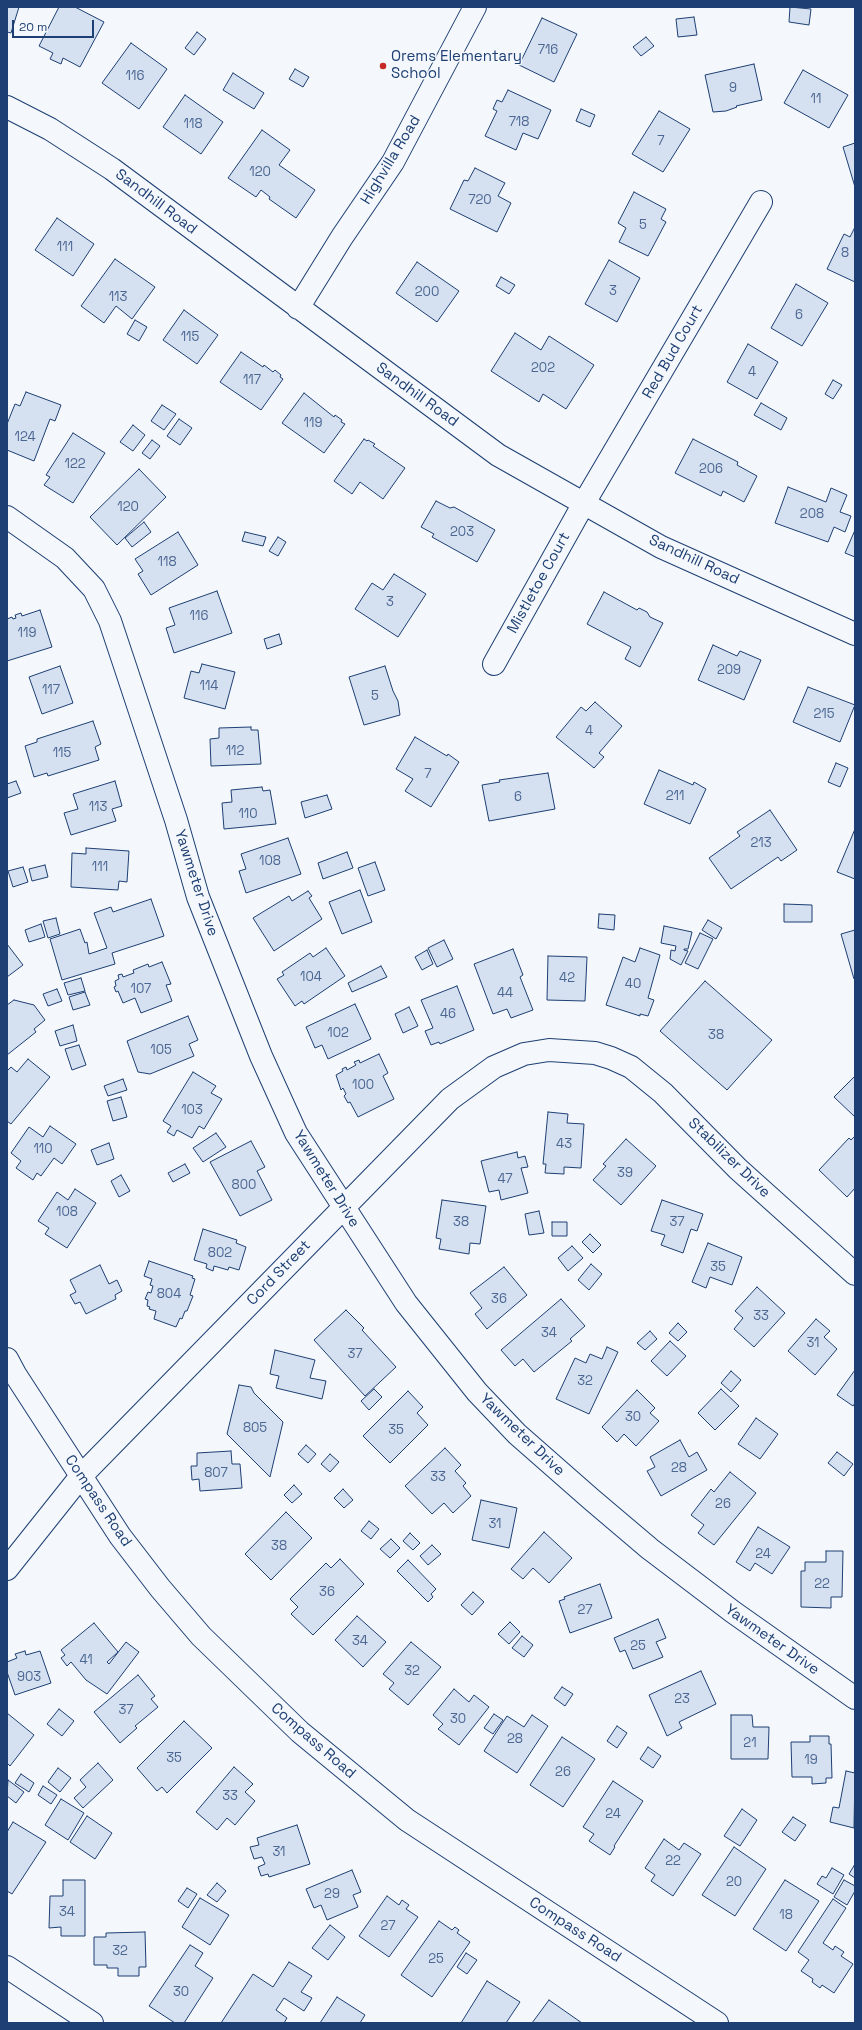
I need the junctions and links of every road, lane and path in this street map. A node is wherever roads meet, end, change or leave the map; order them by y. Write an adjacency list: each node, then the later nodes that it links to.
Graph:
1 (475, 7): 4 (street, Highvilla Road)
2 (7, 107): 4 (street, Sandhill Road)
3 (761, 202): 5 (street, Red Bud Court)
4 (298, 308): 5 (street, Sandhill Road)
5 (584, 503): 7 (street, Sandhill Road); 8 (street, Mistletoe Court)
6 (7, 517): 10 (street, Yawmeter Drive)
7 (855, 634)
8 (494, 664)
9 (595, 1053): 10 (street, Cord Street); 11 (street, Stabilizer Drive)
10 (343, 1207): 13 (street, Cord Street); 15 (street, Yawmeter Drive)
11 (855, 1274)
12 (7, 1359): 13 (street, Compass Road)
13 (81, 1476): 14 (street, Cord Street); 18 (street, Compass Road)
14 (7, 1569)
15 (855, 1698)
16 (7, 1966): 17 (street)
17 (92, 2023)
18 (716, 2023)

